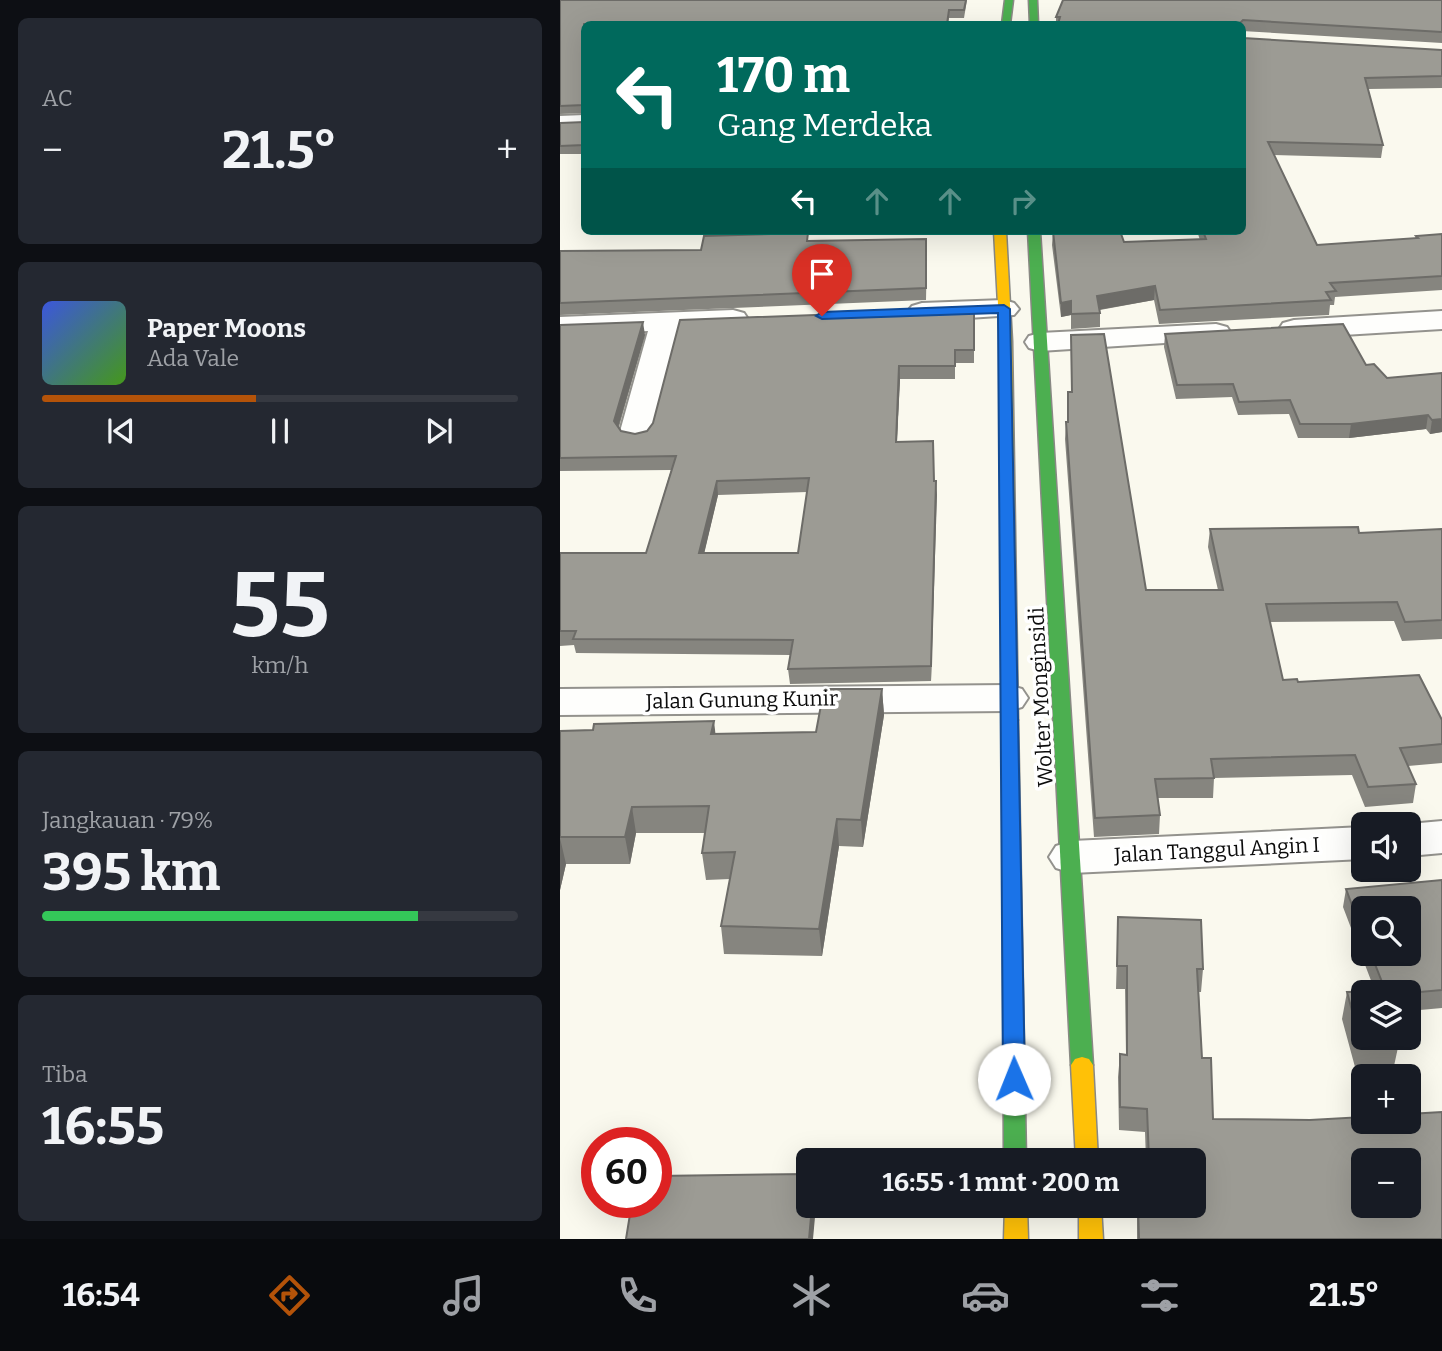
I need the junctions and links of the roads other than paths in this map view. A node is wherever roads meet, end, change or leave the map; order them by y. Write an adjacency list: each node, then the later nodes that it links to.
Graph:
1 (1009, 0): 3 (main road)
2 (1033, 0): 4 (main road)
3 (1006, 21)
4 (1034, 21)
5 (581, 122): 6 (street)
6 (560, 123)
7 (1000, 235): 10 (main road, Wolter Monginsidi)
8 (1034, 235): 9 (main road, Wolter Monginsidi)
9 (1036, 288): 10 (main road); 16 (main road, Wolter Monginsidi)
10 (1003, 299): 11 (street); 18 (main road, Wolter Monginsidi)
11 (896, 313)
12 (761, 318): 14 (street)
13 (1442, 320): 16 (street)
14 (666, 321): 15 (street); 17 (street)
15 (560, 326)
16 (1040, 342): 23 (main road, Wolter Monginsidi)
17 (636, 435)
18 (1009, 698): 19 (street, Jalan Gunung Kunir); 24 (main road, Wolter Monginsidi)
19 (560, 702)
20 (1442, 836): 21 (street)
21 (1421, 838)
22 (1351, 844): 23 (street, Jalan Tanggul Angin I)
23 (1072, 857): 25 (main road, Wolter Monginsidi)
24 (1015, 1148)
25 (1086, 1148)
26 (1016, 1218): 28 (main road)
27 (1090, 1218): 29 (main road)
28 (1016, 1239)
29 (1091, 1239)

